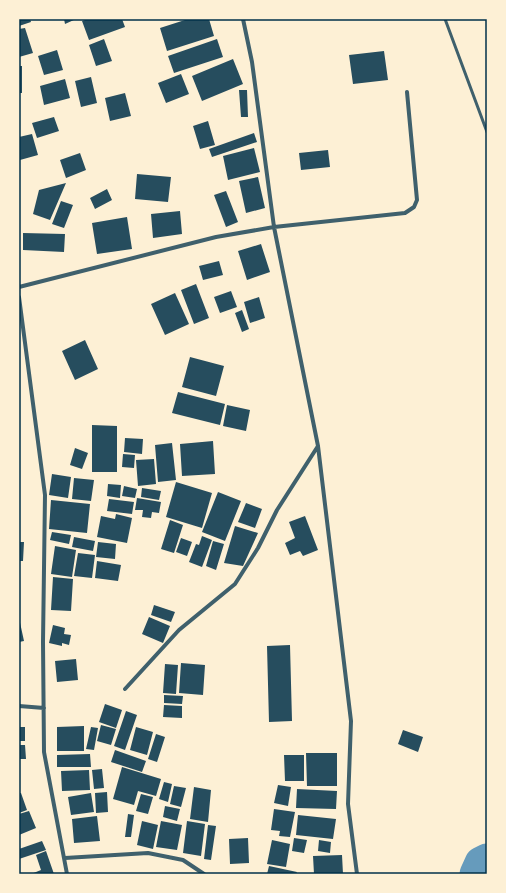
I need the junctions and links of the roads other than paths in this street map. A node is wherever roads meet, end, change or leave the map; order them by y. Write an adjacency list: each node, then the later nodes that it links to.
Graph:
1 (243, 19): 5 (street)
2 (445, 19): 4 (lane)
3 (407, 92): 5 (street)
4 (487, 132)
5 (274, 227): 6 (street); 8 (street)
6 (19, 287)
7 (19, 297): 11 (street)
8 (318, 446): 9 (street); 15 (street)
9 (125, 689)
10 (19, 706): 11 (street)
11 (44, 708): 12 (street)
12 (65, 858): 13 (street); 14 (street)
13 (67, 874)
14 (204, 874)
15 (357, 874)

